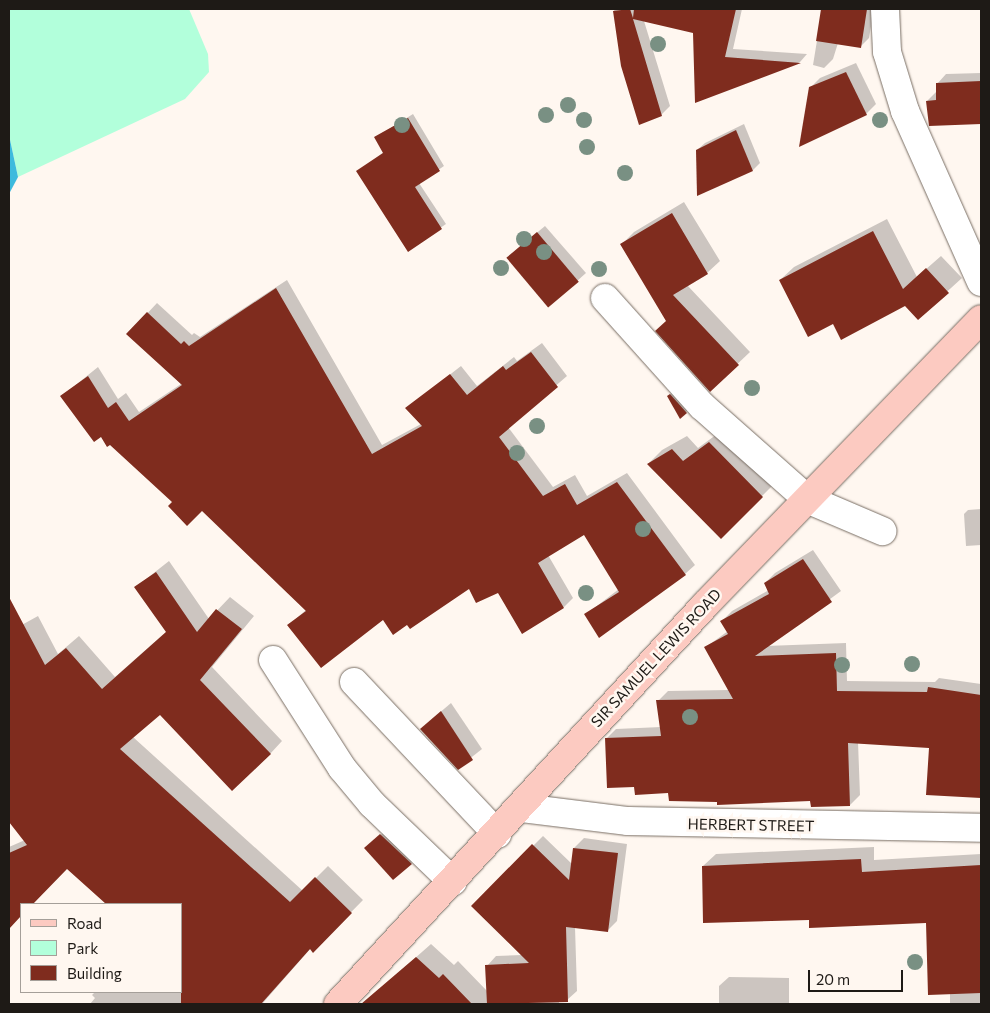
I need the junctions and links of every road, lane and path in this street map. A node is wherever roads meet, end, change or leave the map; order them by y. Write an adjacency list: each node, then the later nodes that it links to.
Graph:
1 (885, 9): 2 (street)
2 (981, 282)
3 (605, 298): 5 (street)
4 (980, 322): 5 (main road, SIR SAMUEL LEWIS ROAD)
5 (808, 499): 6 (street); 9 (main road, SIR SAMUEL LEWIS ROAD)
6 (882, 531)
7 (273, 660): 12 (street)
8 (354, 682): 11 (street)
9 (522, 808): 10 (street, HERBERT STREET); 11 (main road, SIR SAMUEL LEWIS ROAD)
10 (981, 828)
11 (496, 834): 12 (main road, SIR SAMUEL LEWIS ROAD)
12 (452, 882): 13 (main road, SIR SAMUEL LEWIS ROAD)
13 (338, 1004)

